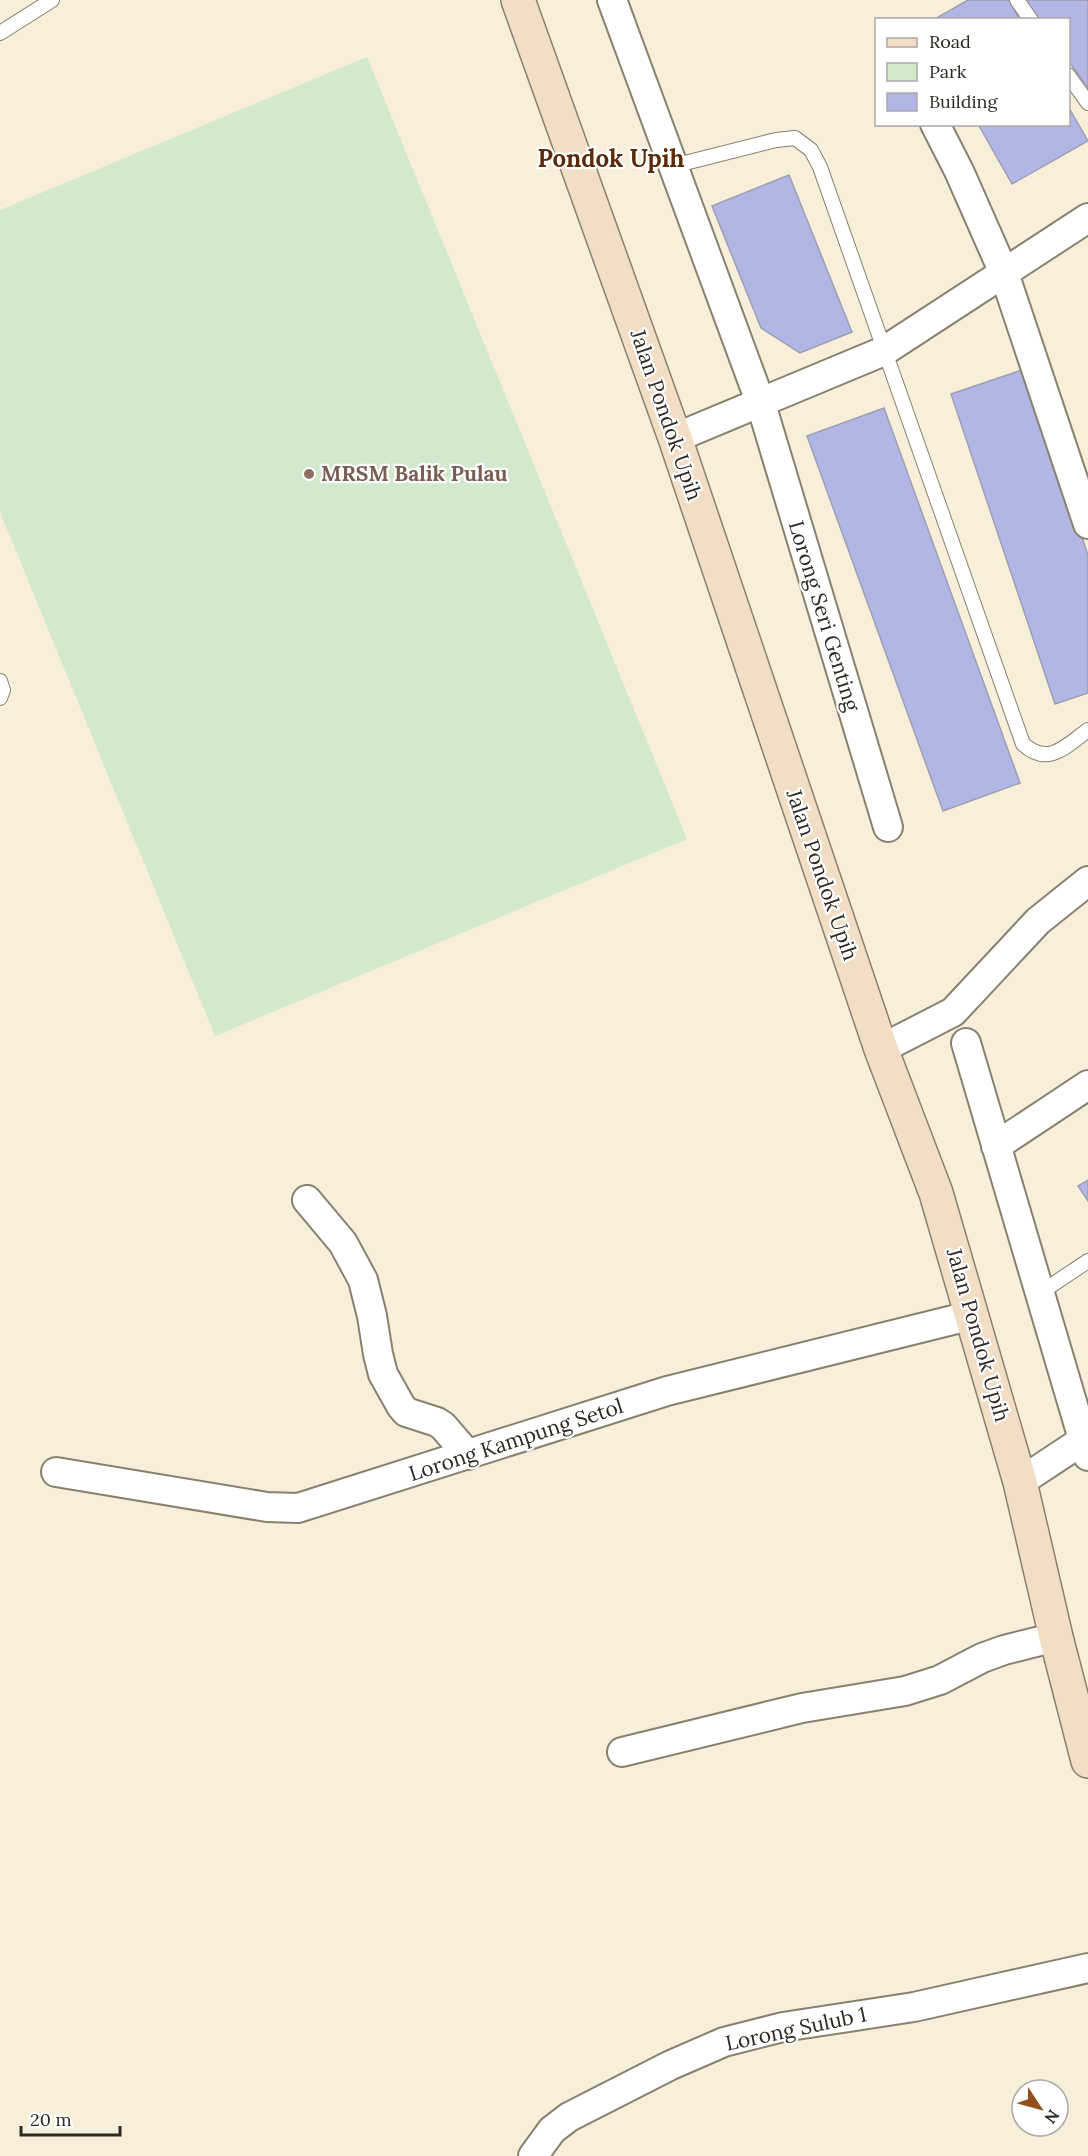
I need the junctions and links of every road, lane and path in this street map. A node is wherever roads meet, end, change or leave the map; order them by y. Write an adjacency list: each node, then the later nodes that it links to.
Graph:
1 (52, 0): 6 (lane)
2 (518, 0): 15 (main road, Jalan Pondok Upih)
3 (612, 0): 10 (street, Lorong Seri Genting)
4 (1017, 0): 5 (lane)
5 (1030, 18)
6 (0, 33)
7 (1070, 78): 8 (lane)
8 (1088, 103)
9 (935, 126): 12 (street)
10 (673, 166): 13 (lane); 14 (street, Lorong Seri Genting)
11 (1088, 218): 12 (street)
12 (1004, 273): 13 (street); 16 (street)
13 (884, 351): 14 (street); 19 (lane)
14 (761, 404): 15 (street); 20 (street, Lorong Seri Genting)
15 (675, 438): 23 (main road, Jalan Pondok Upih)
16 (1088, 524)
17 (0, 681): 18 (lane)
18 (0, 698)
19 (1088, 730)
20 (888, 827)
21 (1088, 881): 23 (street)
22 (966, 1043): 25 (street)
23 (881, 1049): 29 (main road, Jalan Pondok Upih)
24 (1088, 1085): 25 (street)
25 (996, 1146): 28 (street)
26 (307, 1200): 31 (street)
27 (1088, 1261): 28 (lane)
28 (1040, 1293): 30 (street)
29 (973, 1315): 31 (street, Lorong Kampung Setol); 33 (main road, Jalan Pondok Upih)
30 (1086, 1444): 33 (street)
31 (468, 1455): 32 (street, Lorong Kampung Setol)
32 (56, 1472)
33 (1020, 1482): 34 (main road, Jalan Pondok Upih)
34 (1056, 1637): 35 (street); 36 (main road, Jalan Pondok Upih)
35 (622, 1752)
36 (1088, 1761)
37 (1088, 1968): 38 (street, Lorong Sulub 1)
38 (533, 2156)

